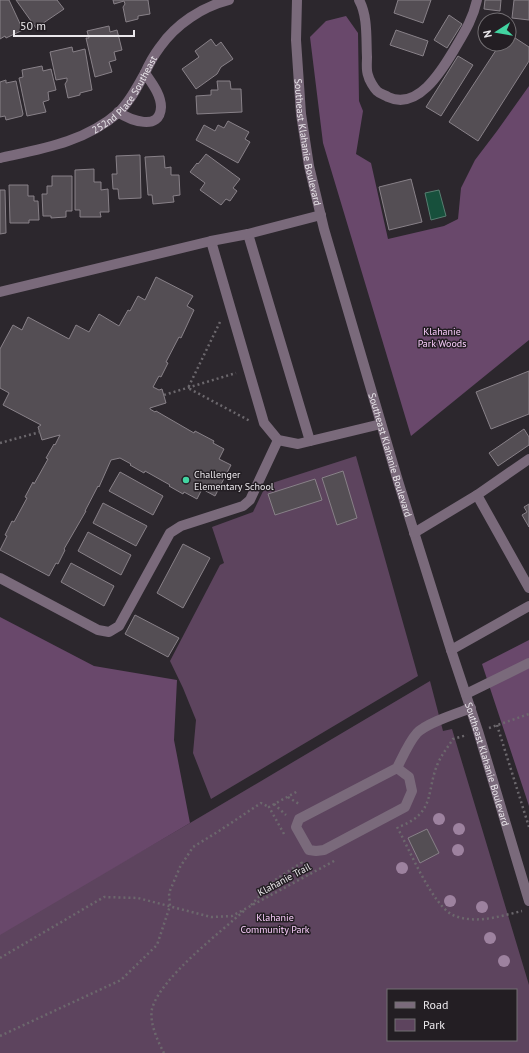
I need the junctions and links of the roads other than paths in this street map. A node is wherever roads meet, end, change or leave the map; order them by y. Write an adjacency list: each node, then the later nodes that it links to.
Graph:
1 (229, 0): 5 (street, 252nd Place Southeast)
2 (297, 0): 8 (street, Southeast Klahanie Boulevard)
3 (359, 0): 4 (street)
4 (477, 0)
5 (145, 73): 6 (street, 252nd Place Southeast); 6 (street)
6 (118, 112): 7 (street, 252nd Place Southeast)
7 (0, 158)
8 (321, 215): 9 (street); 12 (street, Southeast Klahanie Boulevard)
9 (248, 234): 10 (street); 14 (street)
10 (211, 241): 11 (street); 13 (street)
11 (0, 292)
12 (381, 424): 14 (street); 17 (street, Southeast Klahanie Boulevard)
13 (278, 440): 14 (street); 18 (street)
14 (310, 441)
15 (529, 459): 16 (street)
16 (477, 495): 17 (street); 19 (street)
17 (414, 533): 21 (street, Southeast Klahanie Boulevard)
18 (0, 578)
19 (529, 588)
20 (529, 606): 21 (street)
21 (451, 650): 23 (street, Southeast Klahanie Boulevard)
22 (529, 663): 23 (street)
23 (466, 694): 24 (street, Southeast Klahanie Boulevard)
24 (471, 708): 25 (street); 26 (street, Southeast Klahanie Boulevard)
25 (397, 768): 25 (street)
26 (529, 901)

